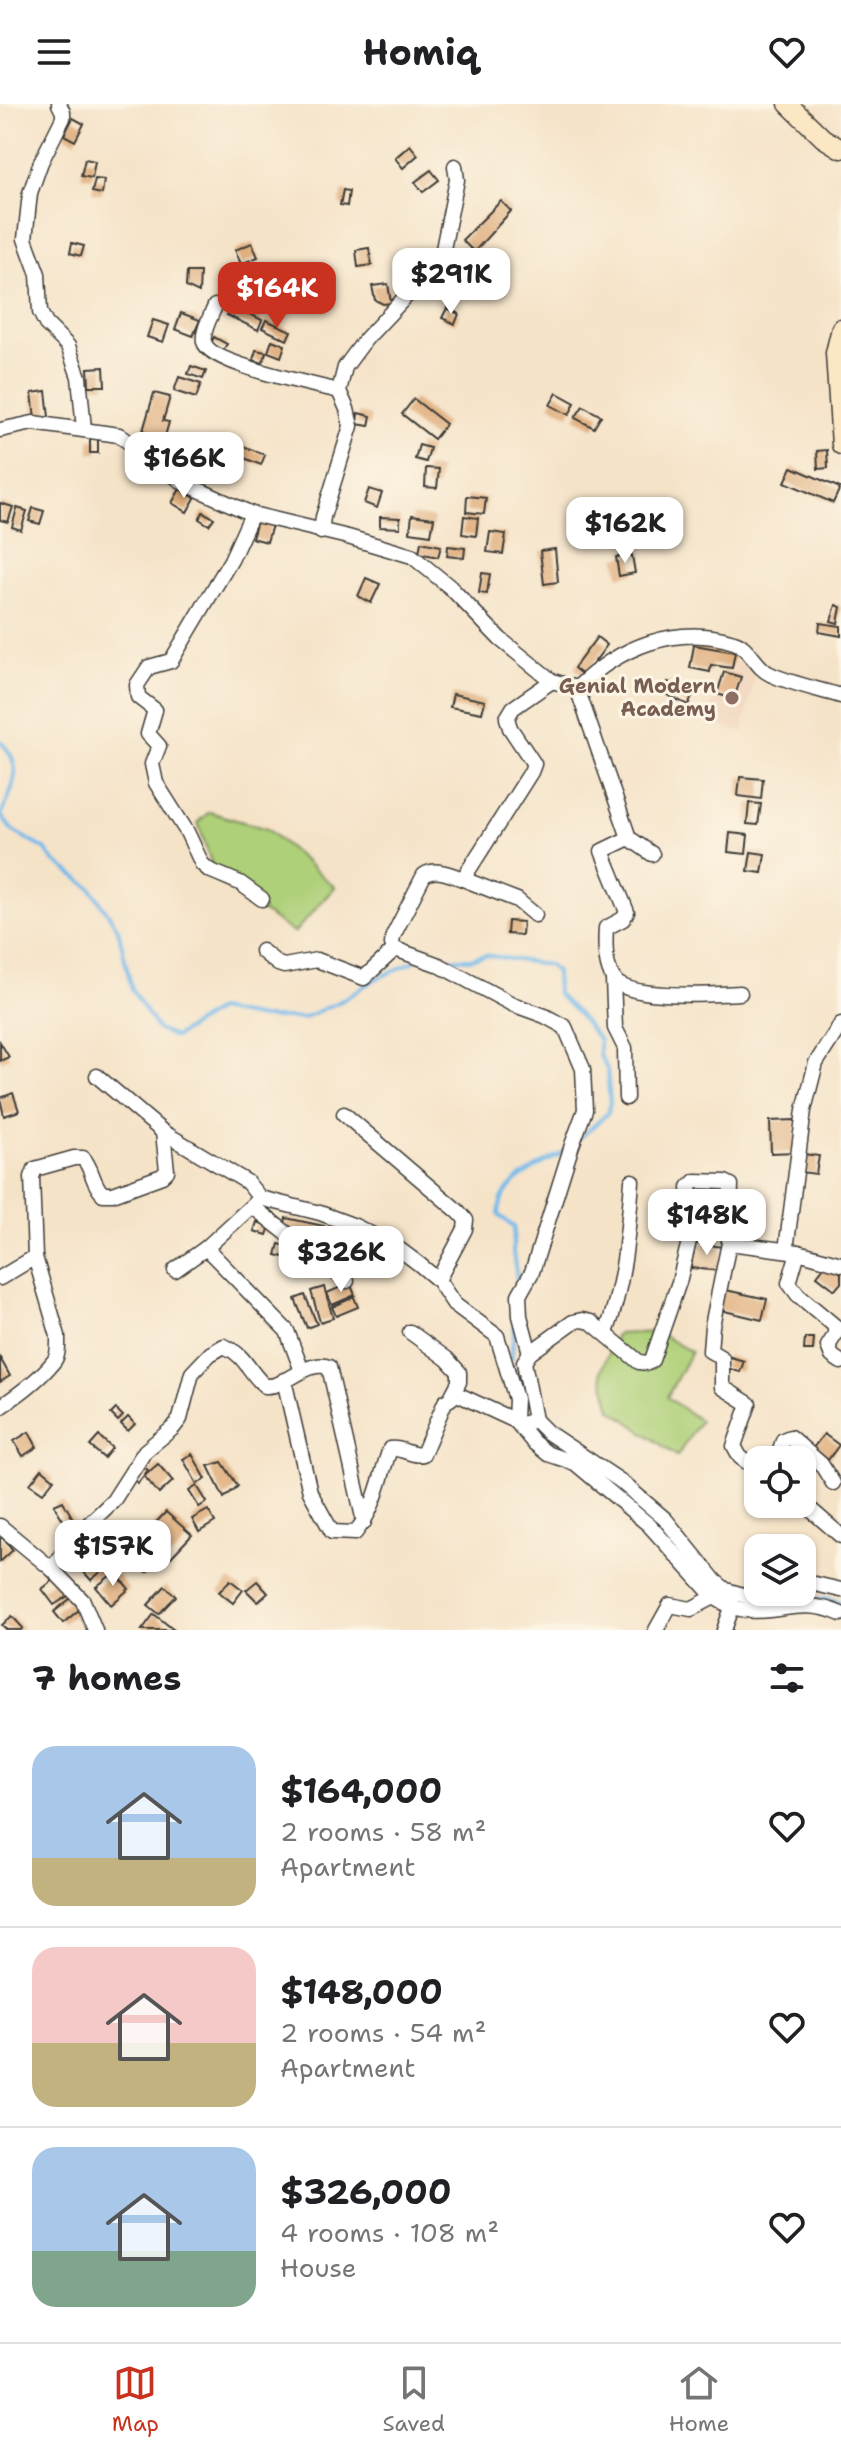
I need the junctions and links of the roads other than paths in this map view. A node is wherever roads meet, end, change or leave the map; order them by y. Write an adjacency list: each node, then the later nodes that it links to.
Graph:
1 (59, 104): 8 (street)
2 (788, 104): 3 (street)
3 (841, 149)
4 (455, 166): 7 (street)
5 (215, 306): 7 (street)
6 (841, 328): 10 (street)
7 (339, 391): 12 (street)
8 (84, 429): 9 (street); 11 (street)
9 (0, 430)
10 (841, 445)
11 (252, 514): 12 (street); 19 (street)
12 (321, 532): 13 (street)
13 (552, 681): 14 (street); 18 (street)
14 (577, 688): 15 (street); 16 (street)
15 (841, 696)
16 (629, 838): 17 (street); 23 (street)
17 (652, 854)
18 (463, 879): 20 (street); 21 (street)
19 (262, 899)
20 (535, 915)
21 (395, 949): 22 (street); 43 (street)
22 (262, 951)
23 (613, 980): 24 (street); 27 (street)
24 (740, 993)
25 (841, 1024): 34 (street)
26 (97, 1076): 29 (street)
27 (626, 1098)
28 (344, 1114): 39 (street)
29 (163, 1132): 31 (street); 35 (street)
30 (632, 1181): 42 (street)
31 (256, 1202): 33 (street); 39 (street); 40 (street)
32 (729, 1243): 34 (street); 42 (street); 52 (street)
33 (206, 1248): 37 (street); 45 (street)
34 (792, 1251): 36 (street); 44 (street)
35 (35, 1257): 38 (street); 48 (street)
36 (841, 1264)
37 (175, 1270)
38 (0, 1278)
39 (438, 1280): 49 (street)
40 (347, 1281)
41 (410, 1332): 47 (street)
42 (606, 1333): 43 (street)
43 (530, 1353): 49 (street)
44 (841, 1362)
45 (302, 1371): 46 (street); 56 (street)
46 (284, 1380): 56 (street); 59 (street)
47 (450, 1399): 49 (street); 56 (street)
48 (0, 1407)
49 (526, 1422): 62 (street); 64 (street)
50 (781, 1446): 51 (street)
51 (800, 1446)
52 (744, 1460)
53 (816, 1460): 54 (street)
54 (833, 1483)
55 (816, 1514): 58 (street)
56 (364, 1522)
57 (0, 1526): 59 (street)
58 (841, 1536)
59 (52, 1569): 66 (street)
60 (816, 1584): 61 (street)
61 (841, 1590)
62 (714, 1597): 64 (street); 67 (street)
63 (744, 1600): 64 (street)
64 (733, 1602): 65 (street); 68 (street)
65 (841, 1614)
66 (95, 1630)
67 (656, 1630)
68 (724, 1630)

